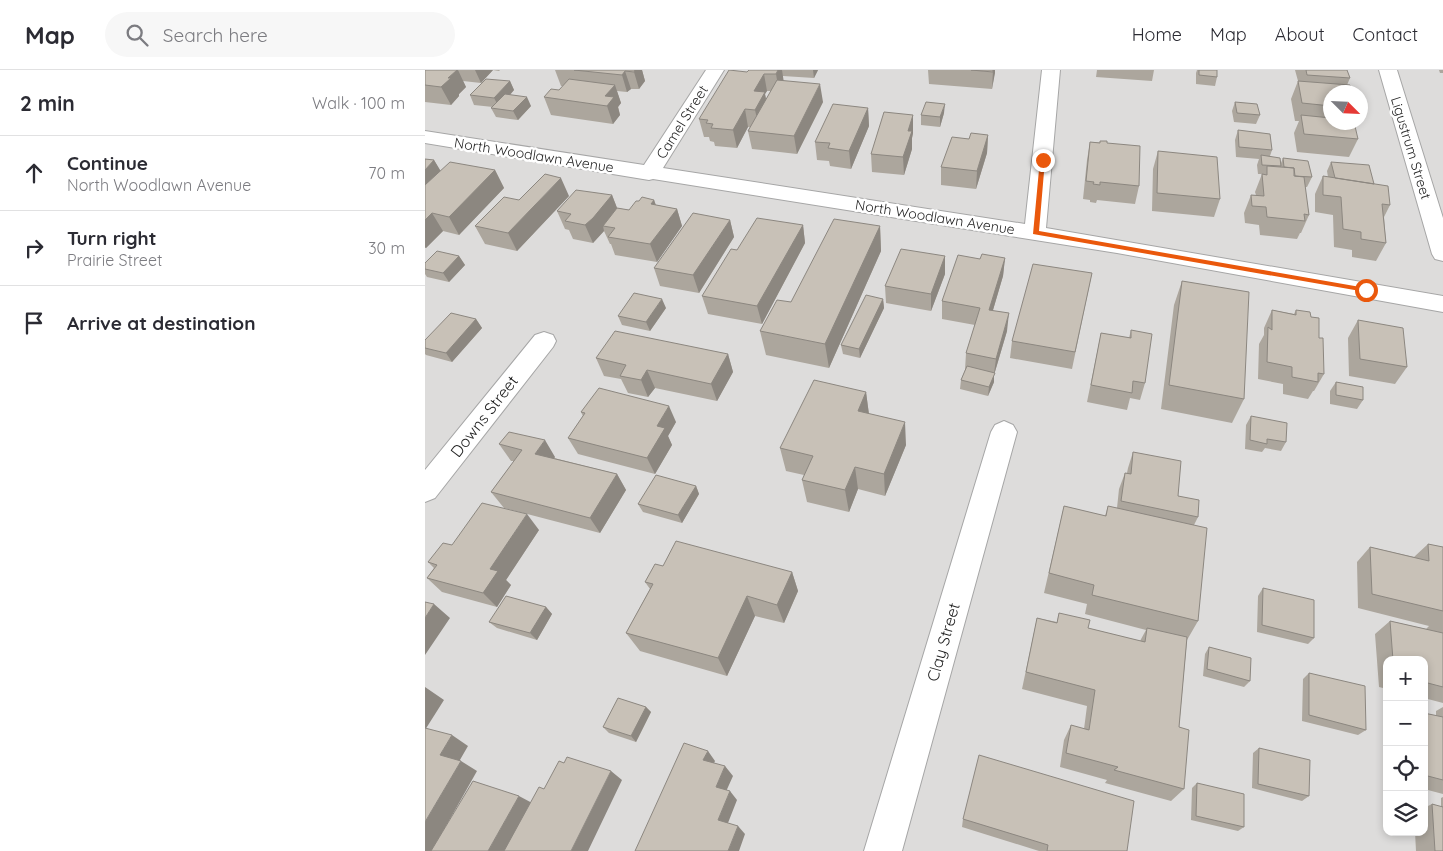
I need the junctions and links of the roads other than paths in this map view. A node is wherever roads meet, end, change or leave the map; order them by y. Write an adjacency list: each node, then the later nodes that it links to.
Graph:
1 (715, 70): 5 (street, Camel Street)
2 (1051, 70): 6 (street)
3 (1389, 70): 7 (street, Ligustrum Street)
4 (425, 137): 5 (street, North Woodlawn Avenue)
5 (649, 174): 6 (street, North Woodlawn Avenue)
6 (1035, 233): 8 (street, North Woodlawn Avenue)
7 (1443, 254)
8 (1443, 304)
9 (543, 341): 11 (street, Downs Street)
10 (1004, 432): 12 (street, Clay Street)
11 (425, 490)
12 (883, 851)

